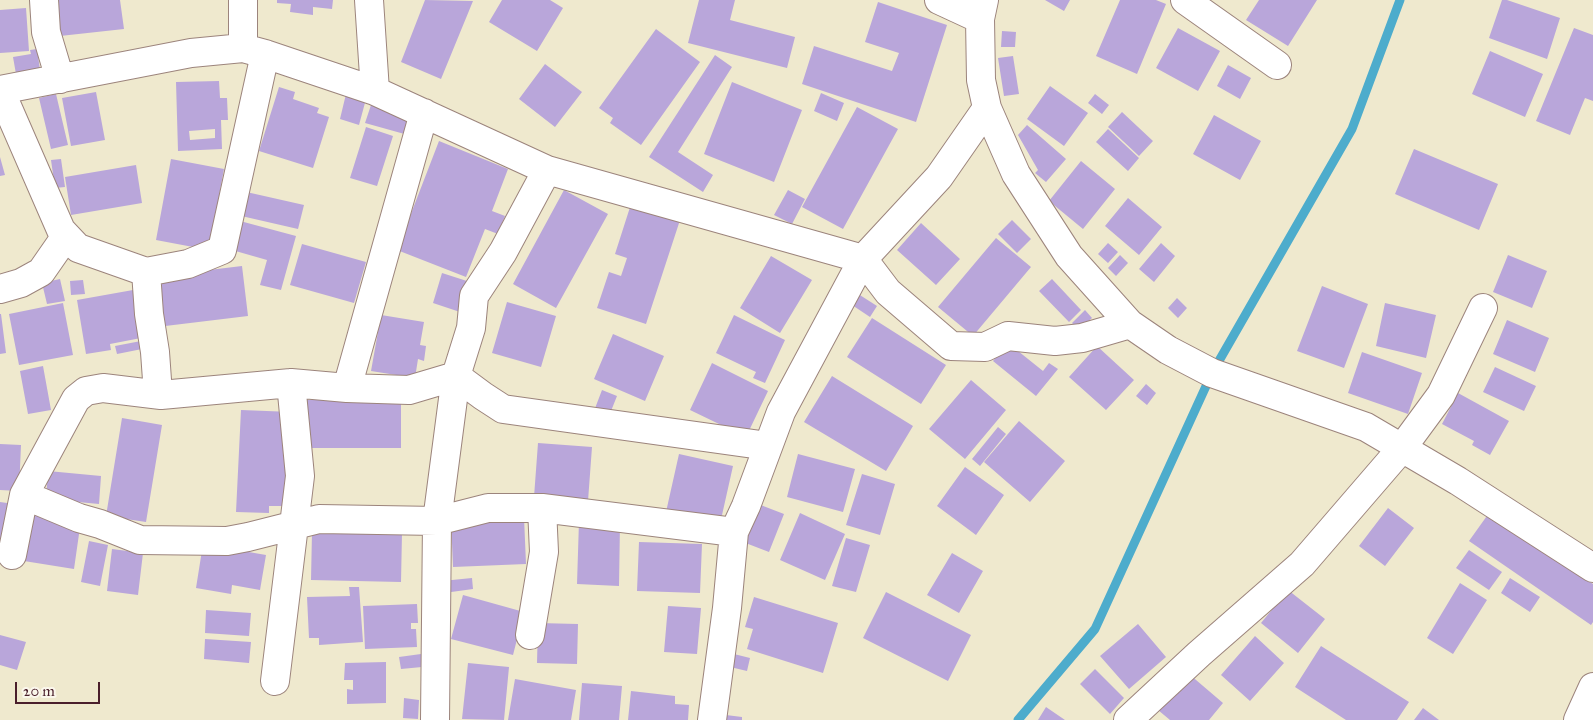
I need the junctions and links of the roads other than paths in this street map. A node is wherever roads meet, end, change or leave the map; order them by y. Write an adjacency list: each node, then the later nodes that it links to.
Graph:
1 (44, 0): 9 (street)
2 (242, 0): 7 (street)
3 (369, 0): 10 (street)
4 (939, 0): 6 (street)
5 (1185, 0): 8 (street)
6 (982, 9): 11 (street)
7 (254, 51): 9 (street); 10 (street); 16 (street)
8 (1277, 65)
9 (60, 80): 14 (street)
10 (375, 91): 12 (street)
11 (988, 108): 15 (street); 19 (street)
12 (424, 112): 13 (street); 22 (street)
13 (547, 170): 15 (street); 20 (street)
14 (66, 236): 16 (street); 17 (street)
15 (863, 259): 19 (street); 24 (street)
16 (146, 272): 23 (street)
17 (0, 289)
18 (1483, 308): 25 (street)
19 (1130, 324): 25 (street)
20 (456, 376): 22 (street); 24 (street); 28 (street)
21 (291, 384): 22 (street); 23 (street); 29 (street)
22 (347, 388)
23 (158, 394): 26 (street)
24 (768, 446): 30 (street)
25 (1402, 448): 32 (street); 37 (street)
26 (24, 495): 29 (street); 31 (street)
27 (542, 508): 28 (street); 30 (street); 33 (street)
28 (437, 521): 29 (street); 35 (street)
29 (293, 526): 34 (street)
30 (734, 532): 36 (street)
31 (12, 555)
32 (1593, 568)
33 (530, 635)
34 (274, 681)
35 (435, 720)
36 (712, 720)
37 (1128, 720)

